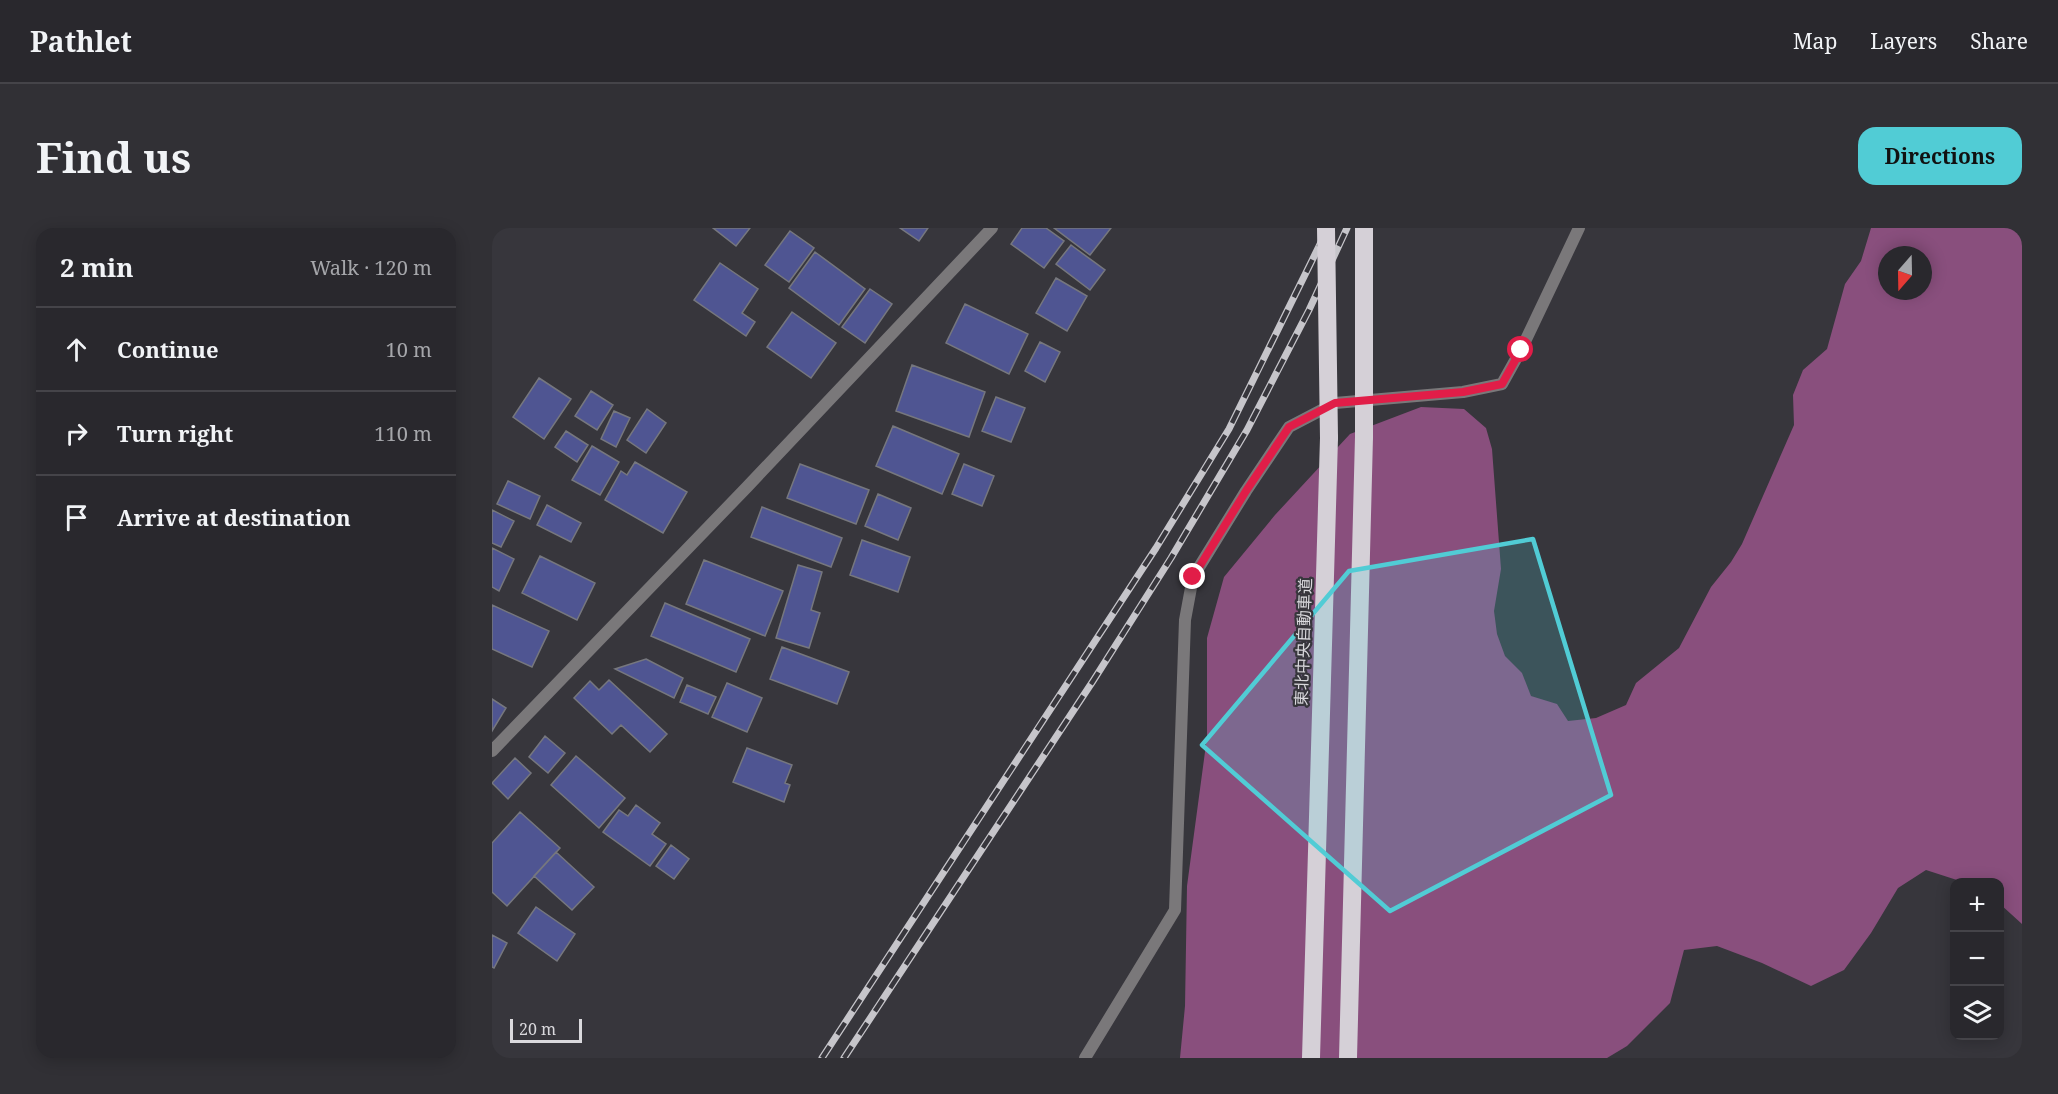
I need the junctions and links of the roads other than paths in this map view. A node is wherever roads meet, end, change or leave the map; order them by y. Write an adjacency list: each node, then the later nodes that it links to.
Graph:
1 (992, 228): 5 (street)
2 (1326, 228): 7 (highway, 東北中央自動車道, bridge)
3 (1364, 228): 8 (highway, bridge)
4 (1579, 228): 6 (street)
5 (492, 751)
6 (1085, 1058)
7 (1311, 1058)
8 (1348, 1058)

